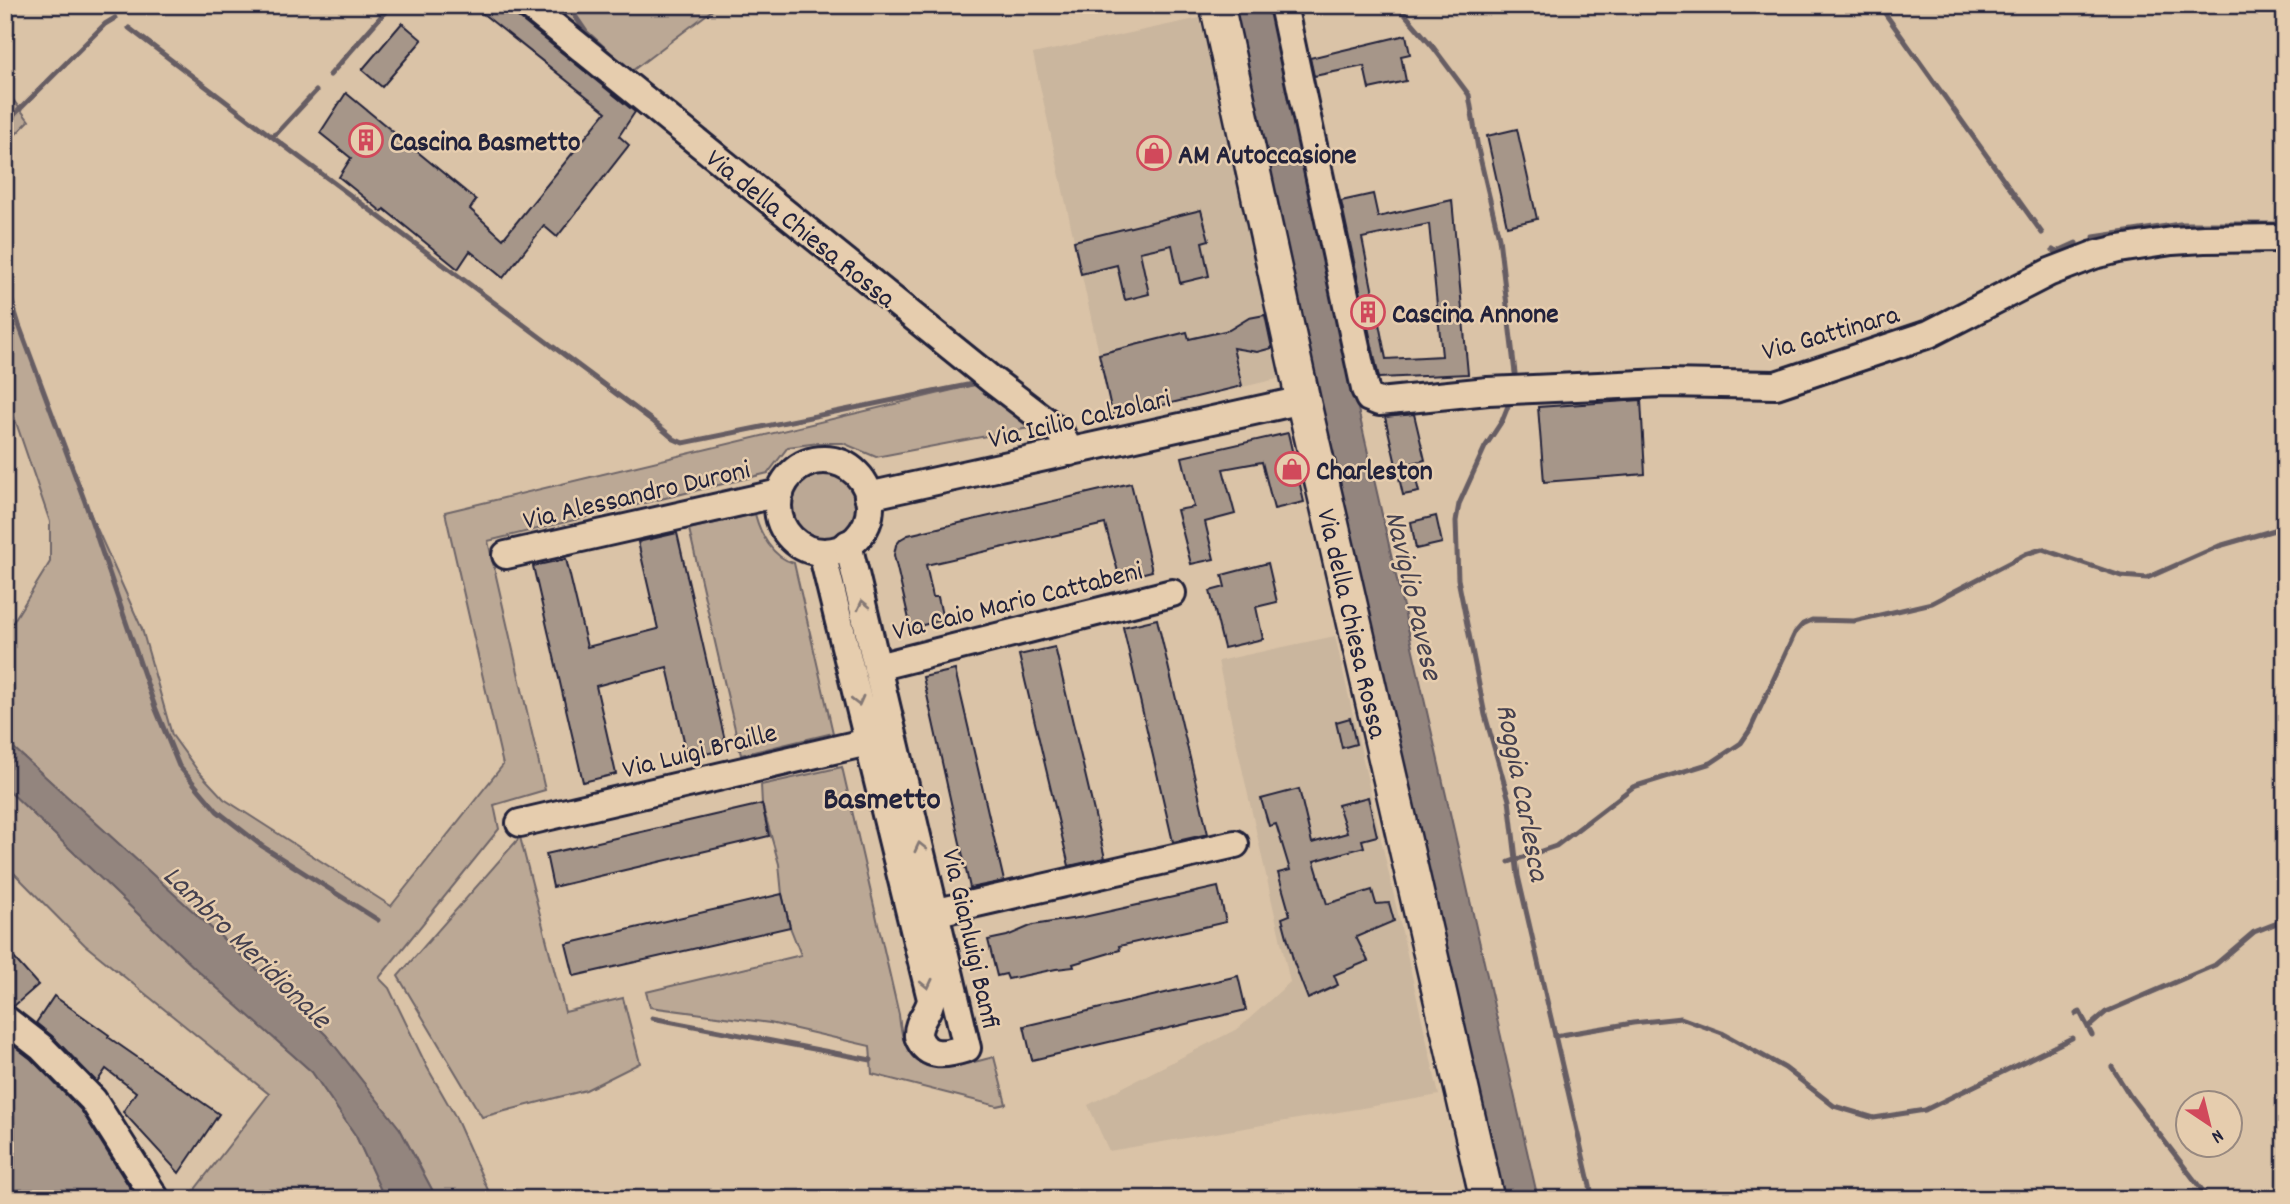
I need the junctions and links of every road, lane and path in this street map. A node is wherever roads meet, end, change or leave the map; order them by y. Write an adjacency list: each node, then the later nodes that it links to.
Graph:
1 (527, 5): 6 (street, Via della Chiesa Rossa)
2 (1217, 5): 5 (main road, Via della Chiesa Rossa)
3 (1283, 5): 4 (street, Via Gattinara)
4 (2285, 239)
5 (1303, 400): 6 (street, Via Icilio Calzolari); 19 (main road, Via della Chiesa Rossa)
6 (1070, 452): 8 (street, Via Icilio Calzolari)
7 (780, 493): 8 (street); 10 (street); 11 (street, Via Alessandro Duroni)
8 (868, 496): 9 (street)
9 (848, 544): 10 (street); 13 (street, Via Gianluigi Banfi, one-way to 9)
10 (822, 552): 14 (street, Via Gianluigi Banfi, one-way to 14)
11 (506, 555)
12 (1172, 593): 13 (street, Via Caio Mario Cattabeni)
13 (877, 667): 14 (street, Via Gianluigi Banfi)
14 (881, 739): 15 (street, Via Luigi Braille); 16 (street, Via Gianluigi Banfi)
15 (520, 823)
16 (1235, 844)
17 (5, 1019): 18 (street)
18 (156, 1199)
19 (1487, 1199)

